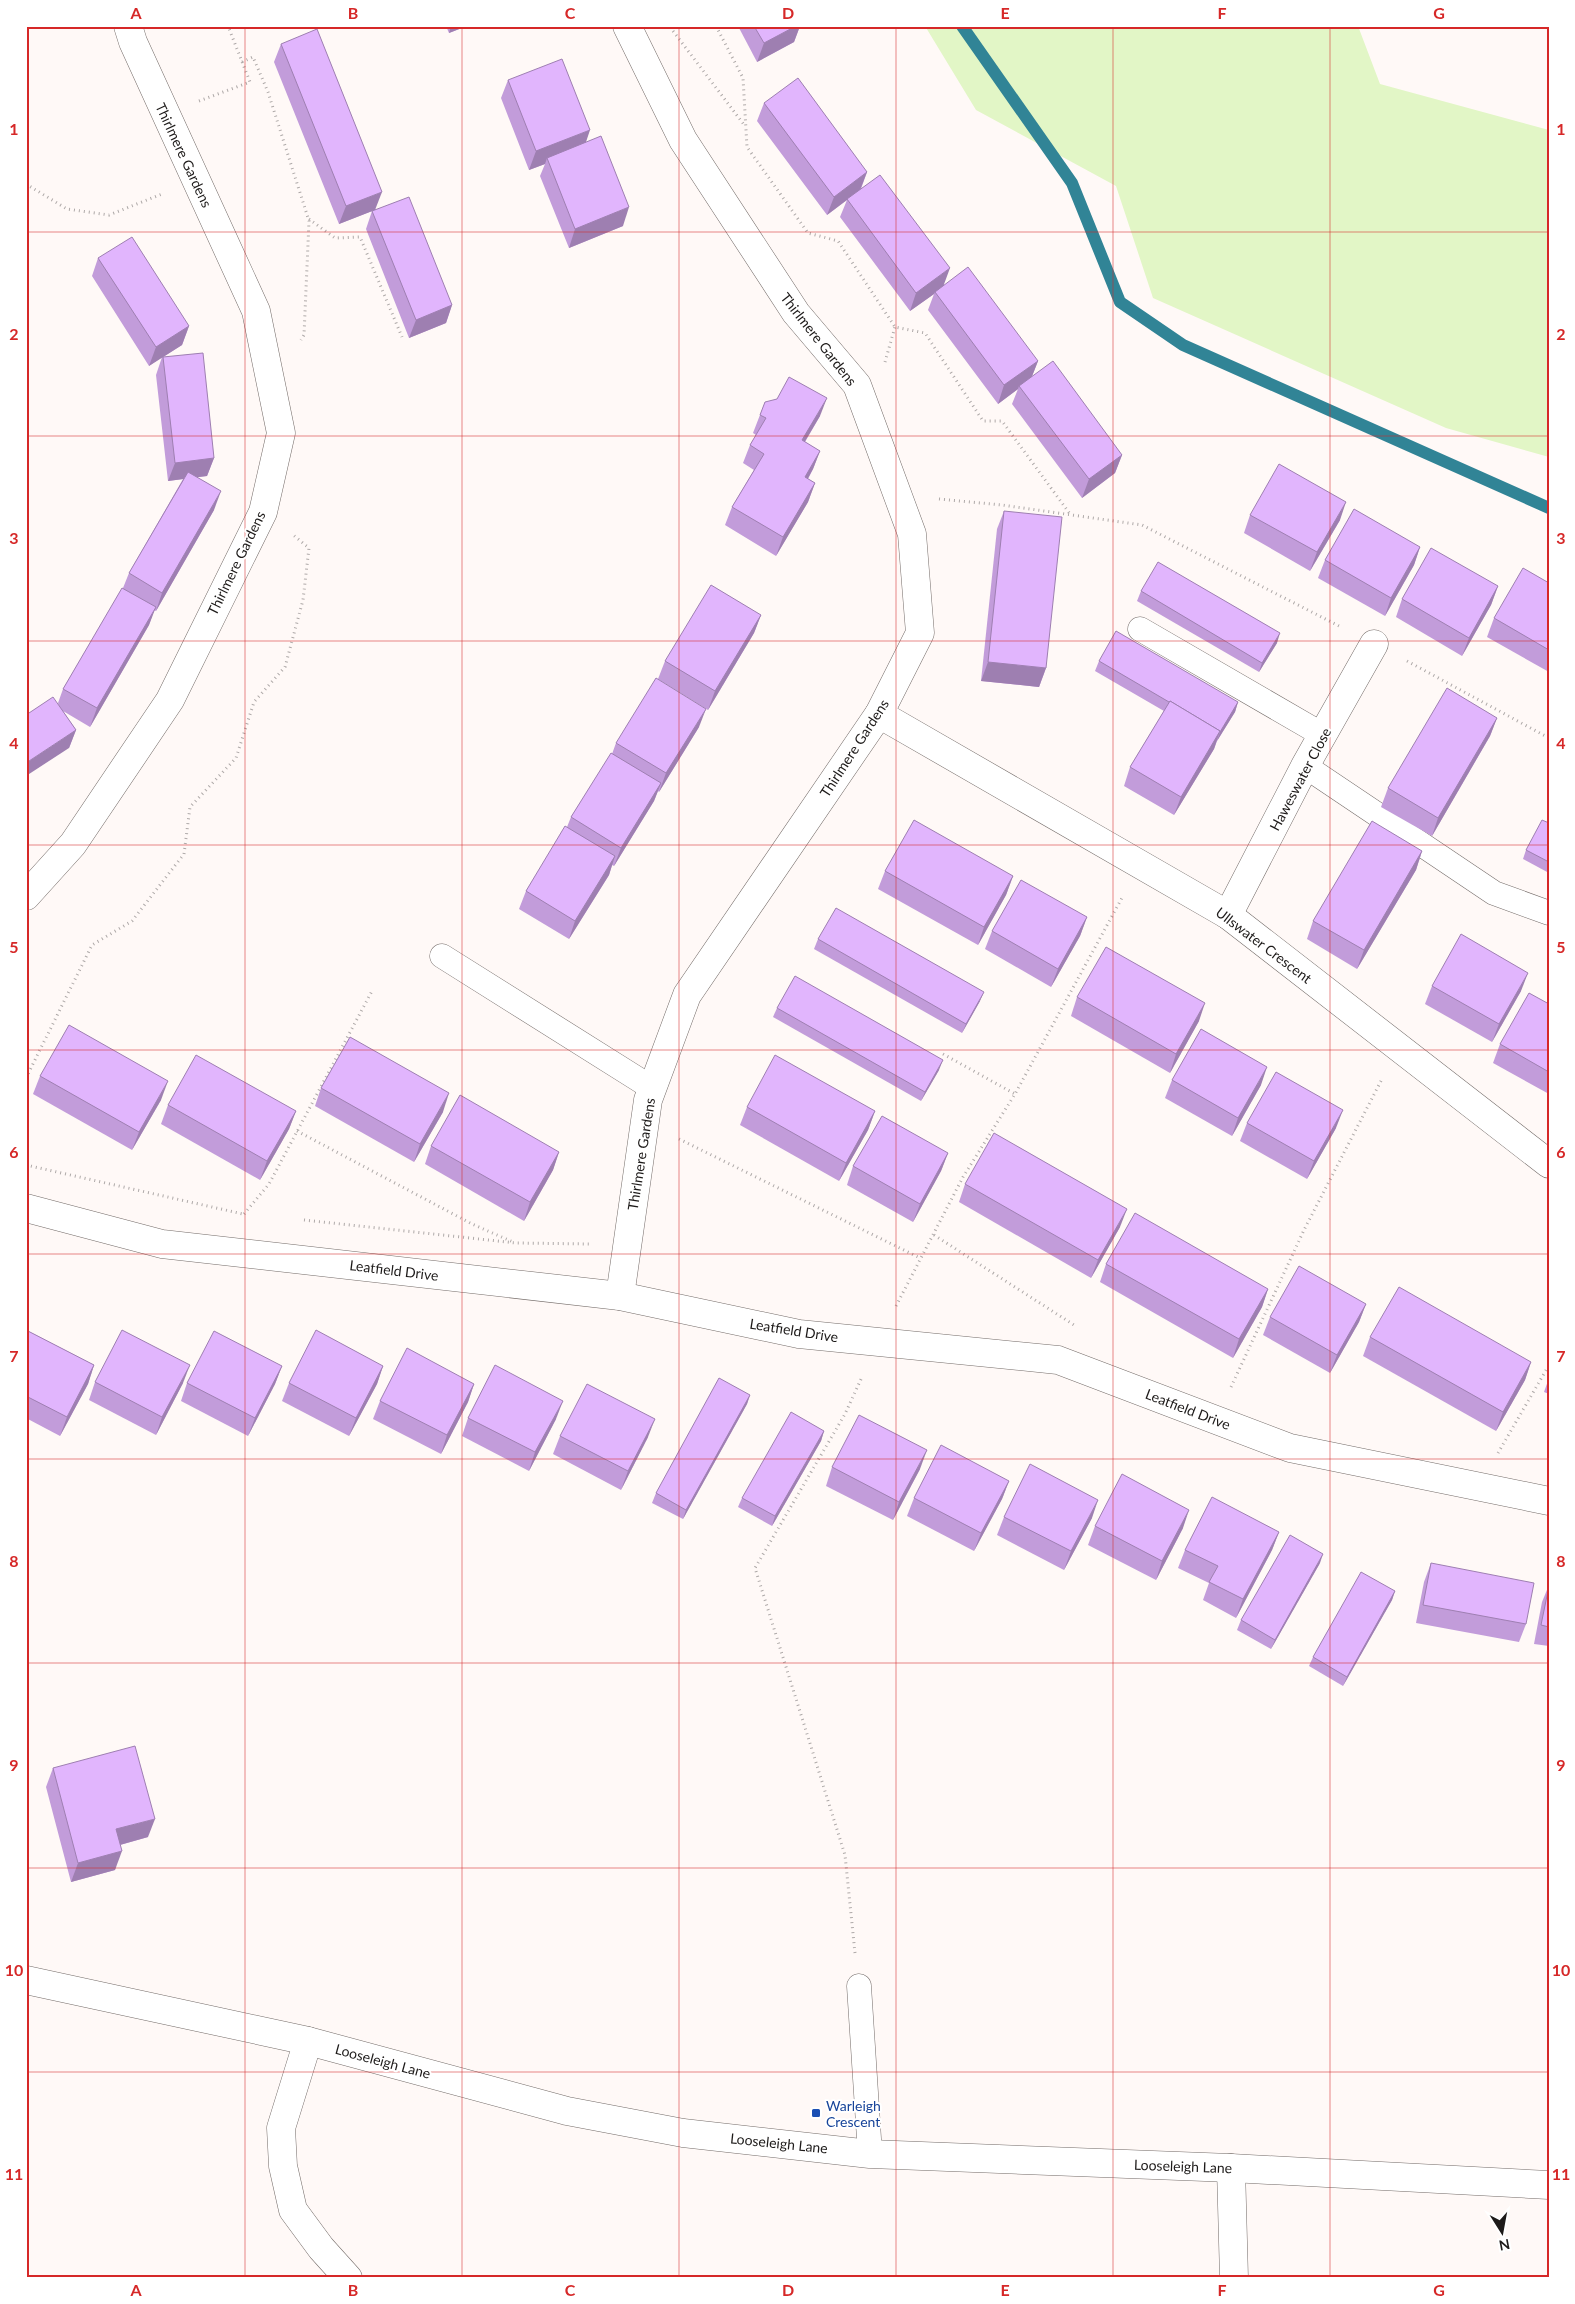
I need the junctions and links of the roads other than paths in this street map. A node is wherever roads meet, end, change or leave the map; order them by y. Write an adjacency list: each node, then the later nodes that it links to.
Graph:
1 (128, 26): 8 (street, Thirlmere Gardens)
2 (627, 26): 5 (street, Thirlmere Gardens)
3 (1140, 629): 6 (lane)
4 (1374, 644): 6 (street, Haweswater Close)
5 (879, 714): 10 (street, Ullswater Crescent); 12 (street, Thirlmere Gardens)
6 (1323, 735): 7 (street, Haweswater Close)
7 (1305, 766): 9 (lane); 10 (street, Haweswater Close)
8 (26, 896)
9 (1549, 913)
10 (1228, 916): 13 (street, Ullswater Crescent)
11 (442, 956): 12 (lane)
12 (652, 1088): 15 (street, Thirlmere Gardens)
13 (1549, 1164)
14 (26, 1208): 15 (street, Leatfield Drive)
15 (620, 1296): 16 (street, Leatfield Drive)
16 (1549, 1501)
17 (26, 1980): 19 (street, Looseleigh Lane)
18 (859, 1986): 20 (lane)
19 (308, 2041): 20 (street, Looseleigh Lane); 23 (street)
20 (870, 2154): 21 (street, Looseleigh Lane)
21 (1231, 2168): 22 (street, Looseleigh Lane); 24 (street)
22 (1549, 2185)
23 (348, 2278)
24 (1234, 2278)

